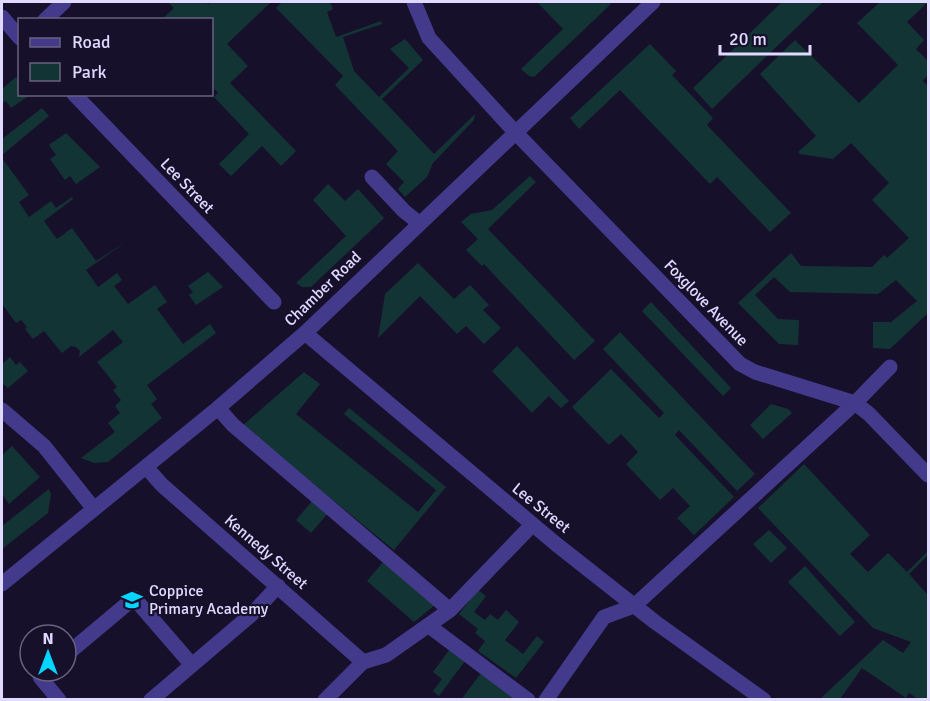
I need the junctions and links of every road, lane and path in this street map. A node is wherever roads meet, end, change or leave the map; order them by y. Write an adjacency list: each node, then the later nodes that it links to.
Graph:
1 (64, 2): 5 (street)
2 (414, 2): 8 (street, Foxglove Avenue)
3 (653, 2): 8 (street, Chamber Road)
4 (2, 17): 6 (street)
5 (47, 18)
6 (18, 36)
7 (76, 96): 11 (street, Lee Street)
8 (516, 132): 10 (street, Chamber Road); 14 (street, Foxglove Avenue)
9 (372, 177): 10 (street)
10 (419, 223): 12 (street, Chamber Road)
11 (274, 302)
12 (305, 333): 15 (street, Chamber Road); 20 (street, Lee Street)
13 (890, 367): 14 (street)
14 (855, 403): 18 (street, Foxglove Avenue); 23 (street)
15 (218, 408): 17 (street, Chamber Road); 24 (street)
16 (2, 410): 19 (street)
17 (146, 467): 19 (street, Chamber Road); 22 (street, Kennedy Street)
18 (928, 475)
19 (94, 509): 21 (street, Chamber Road)
20 (532, 525): 23 (street, Lee Street); 24 (street)
21 (2, 585)
22 (278, 586): 27 (street, Kennedy Street); 28 (street)
23 (634, 606): 34 (street); 35 (street, Lee Street)
24 (450, 610): 25 (street)
25 (429, 626): 27 (street); 33 (street)
26 (78, 645): 28 (street)
27 (363, 662): 32 (street)
28 (192, 665): 31 (street)
29 (45, 683): 30 (street)
30 (59, 699)
31 (151, 699)
32 (325, 699)
33 (528, 699)
34 (546, 699)
35 (764, 699)

